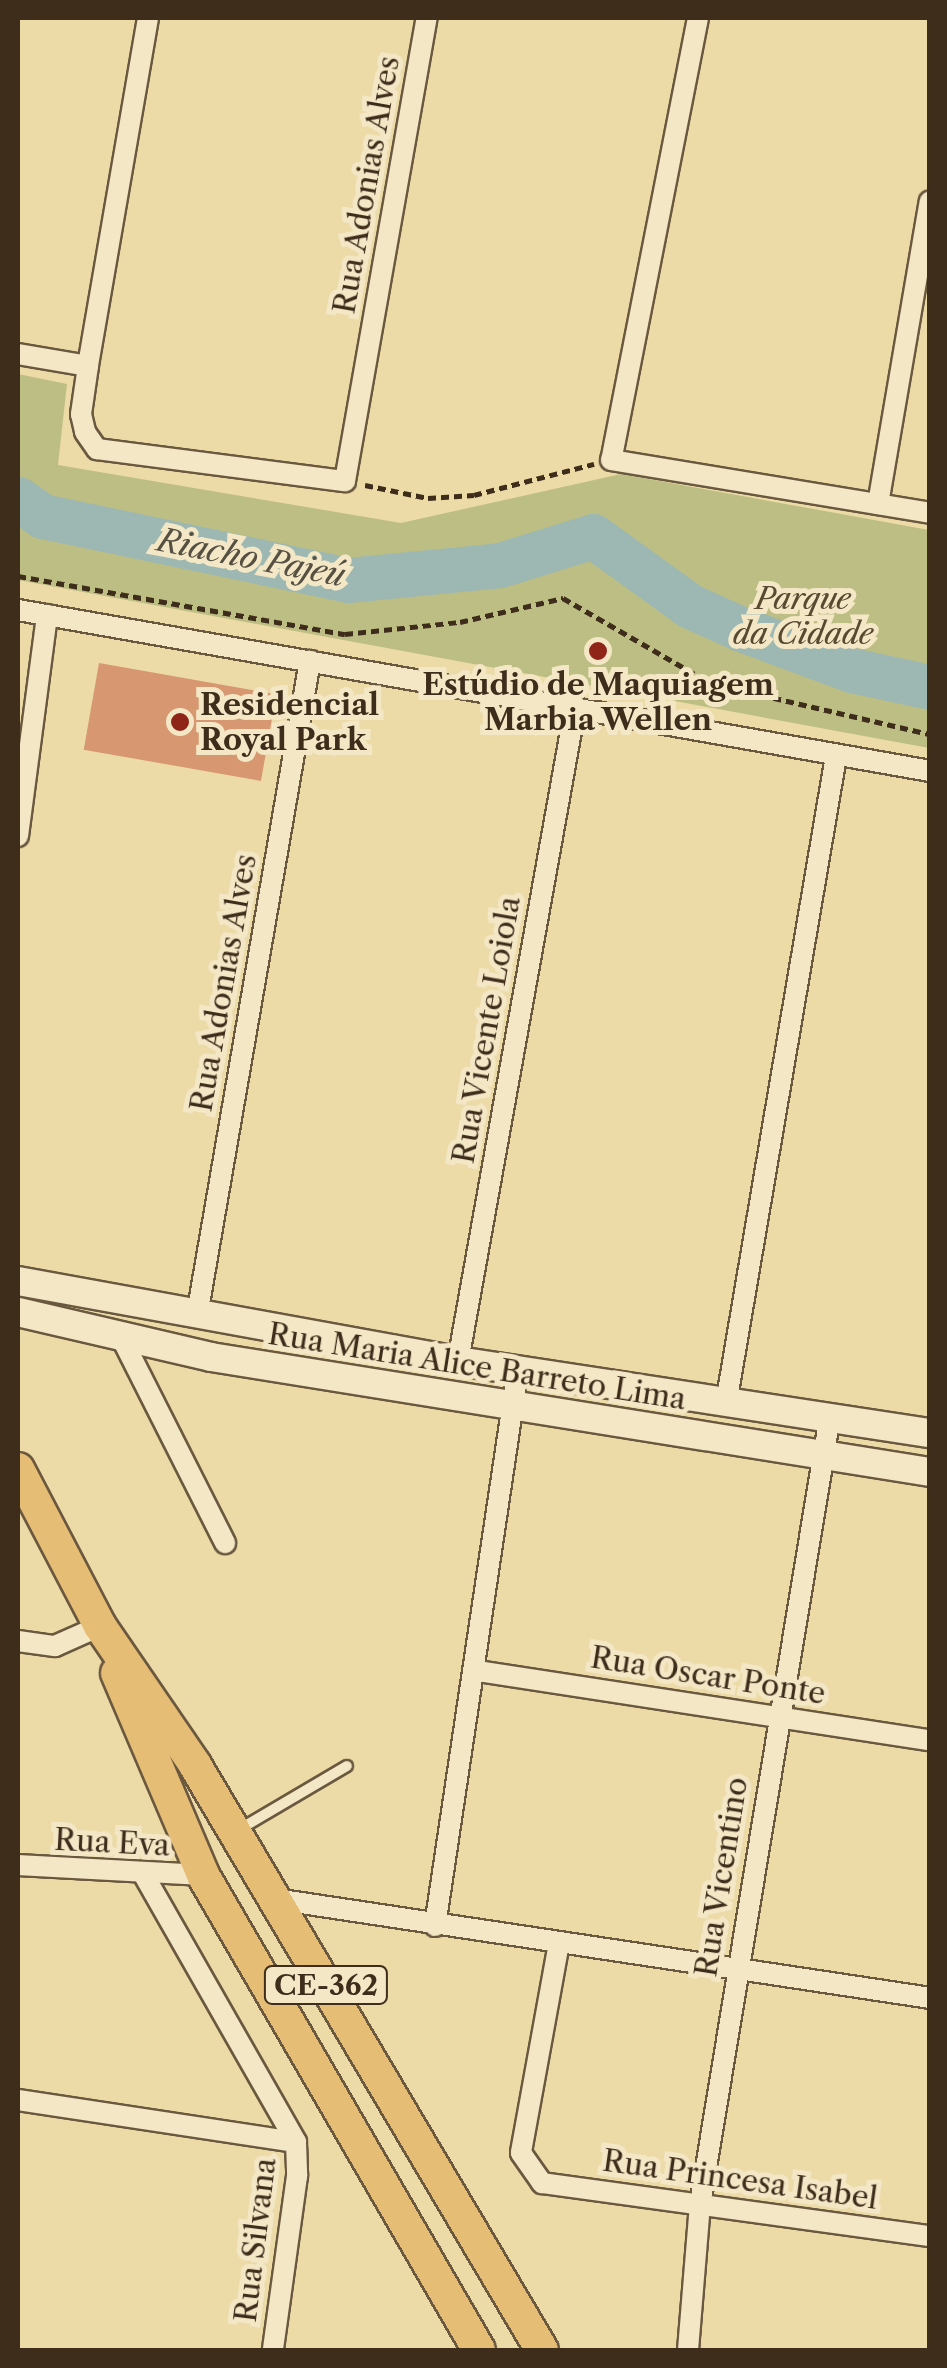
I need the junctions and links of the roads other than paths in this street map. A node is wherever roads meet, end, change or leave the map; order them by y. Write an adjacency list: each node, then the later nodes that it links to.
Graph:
1 (148, 18): 6 (street)
2 (427, 18): 6 (street, Rua Adonias Alves)
3 (698, 18): 7 (street)
4 (930, 201): 7 (street)
5 (18, 354): 6 (street)
6 (88, 366)
7 (878, 504): 8 (street)
8 (930, 512)
9 (18, 610): 10 (street)
10 (47, 615): 11 (street); 15 (street)
11 (310, 661): 12 (street); 18 (street, Rua Adonias Alves)
12 (575, 709): 13 (street); 20 (street, Rua Vicente Loiola)
13 (836, 756): 14 (street); 22 (street)
14 (930, 771)
15 (18, 836)
16 (18, 1281): 18 (street, Rua Maria Alice Barreto Lima)
17 (18, 1312): 19 (street, Rua Maria Alice Barreto Lima)
18 (197, 1315): 20 (street, Rua Maria Alice Barreto Lima)
19 (121, 1337): 23 (street, Rua Maria Alice Barreto Lima); 29 (street)
20 (458, 1362): 21 (street, Rua Maria Alice Barreto Lima)
21 (518, 1370): 22 (street, Rua Maria Alice Barreto Lima); 23 (street)
22 (727, 1398): 24 (street, Rua Maria Alice Barreto Lima)
23 (512, 1408): 26 (street, Rua Maria Alice Barreto Lima); 32 (street)
24 (830, 1416): 25 (street, Rua Maria Alice Barreto Lima); 26 (street, Rua Vicentino)
25 (930, 1433)
26 (824, 1455): 28 (street, Rua Maria Alice Barreto Lima); 33 (street, Rua Vicentino)
27 (18, 1469): 30 (main road, CE-362)
28 (930, 1472)
29 (225, 1543)
30 (100, 1626): 31 (street); 36 (main road, CE-362); 38 (main road, CE-362)
31 (18, 1642)
32 (477, 1671): 33 (street, Rua Oscar Ponte); 41 (street)
33 (780, 1718): 34 (street, Rua Oscar Ponte); 43 (street, Rua Vicentino)
34 (930, 1740)
35 (348, 1766): 36 (lane)
36 (235, 1832): 40 (main road, CE-362)
37 (18, 1865): 39 (street, Rua Eva)
38 (202, 1875): 39 (street, Rua Eva); 50 (main road, CE-362)
39 (145, 1877): 46 (street, Rua Silvana)
40 (274, 1899): 41 (street); 51 (main road, CE-362)
41 (435, 1926): 42 (street)
42 (559, 1943): 43 (street); 47 (street, Rua Princesa Isabel)
43 (737, 1968): 44 (street); 47 (street, Rua Vicentino)
44 (930, 1998)
45 (18, 2100): 46 (street)
46 (296, 2142): 49 (street, Rua Silvana)
47 (700, 2204): 48 (street, Rua Princesa Isabel); 52 (street, Rua Vicentino)
48 (930, 2236)
49 (273, 2350)
50 (479, 2350)
51 (542, 2350)
52 (688, 2350)

